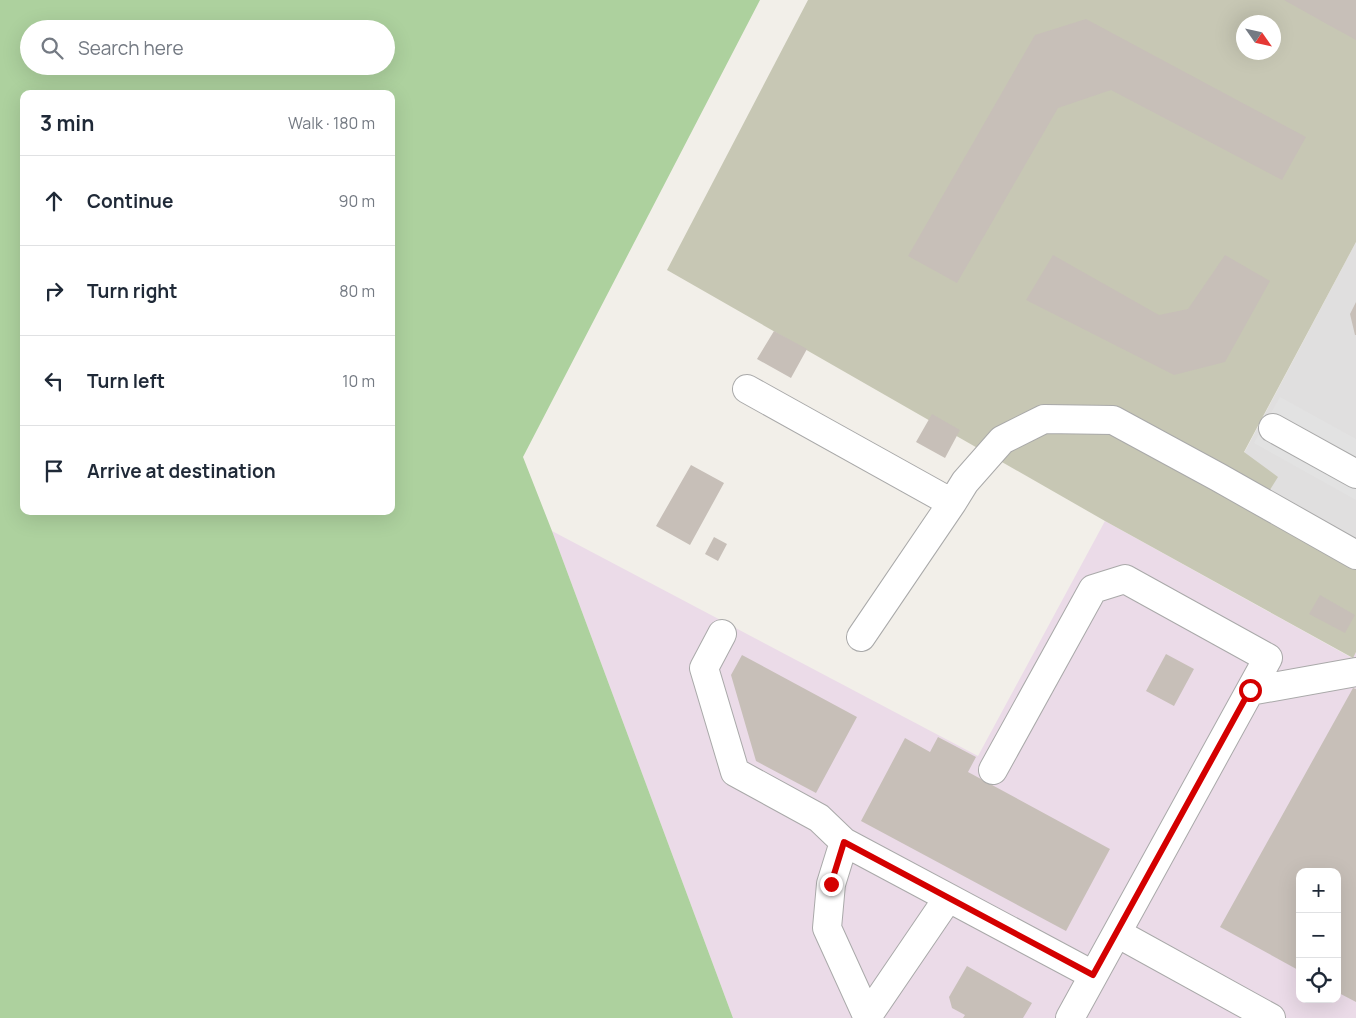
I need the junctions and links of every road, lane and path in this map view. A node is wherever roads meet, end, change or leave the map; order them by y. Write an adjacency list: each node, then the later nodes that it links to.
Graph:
1 (747, 389): 4 (lane)
2 (1273, 428): 3 (lane)
3 (1356, 474)
4 (952, 503): 5 (lane); 7 (lane)
5 (1356, 555)
6 (722, 634): 11 (lane)
7 (861, 637)
8 (1356, 672): 9 (lane)
9 (1250, 690): 10 (lane); 13 (lane)
10 (993, 770)
11 (844, 842): 12 (lane); 15 (lane)
12 (948, 898): 14 (lane); 15 (lane)
13 (1117, 933): 14 (lane); 17 (lane)
14 (1093, 975): 16 (lane)
15 (868, 1017)
16 (1070, 1018)
17 (1271, 1018)

